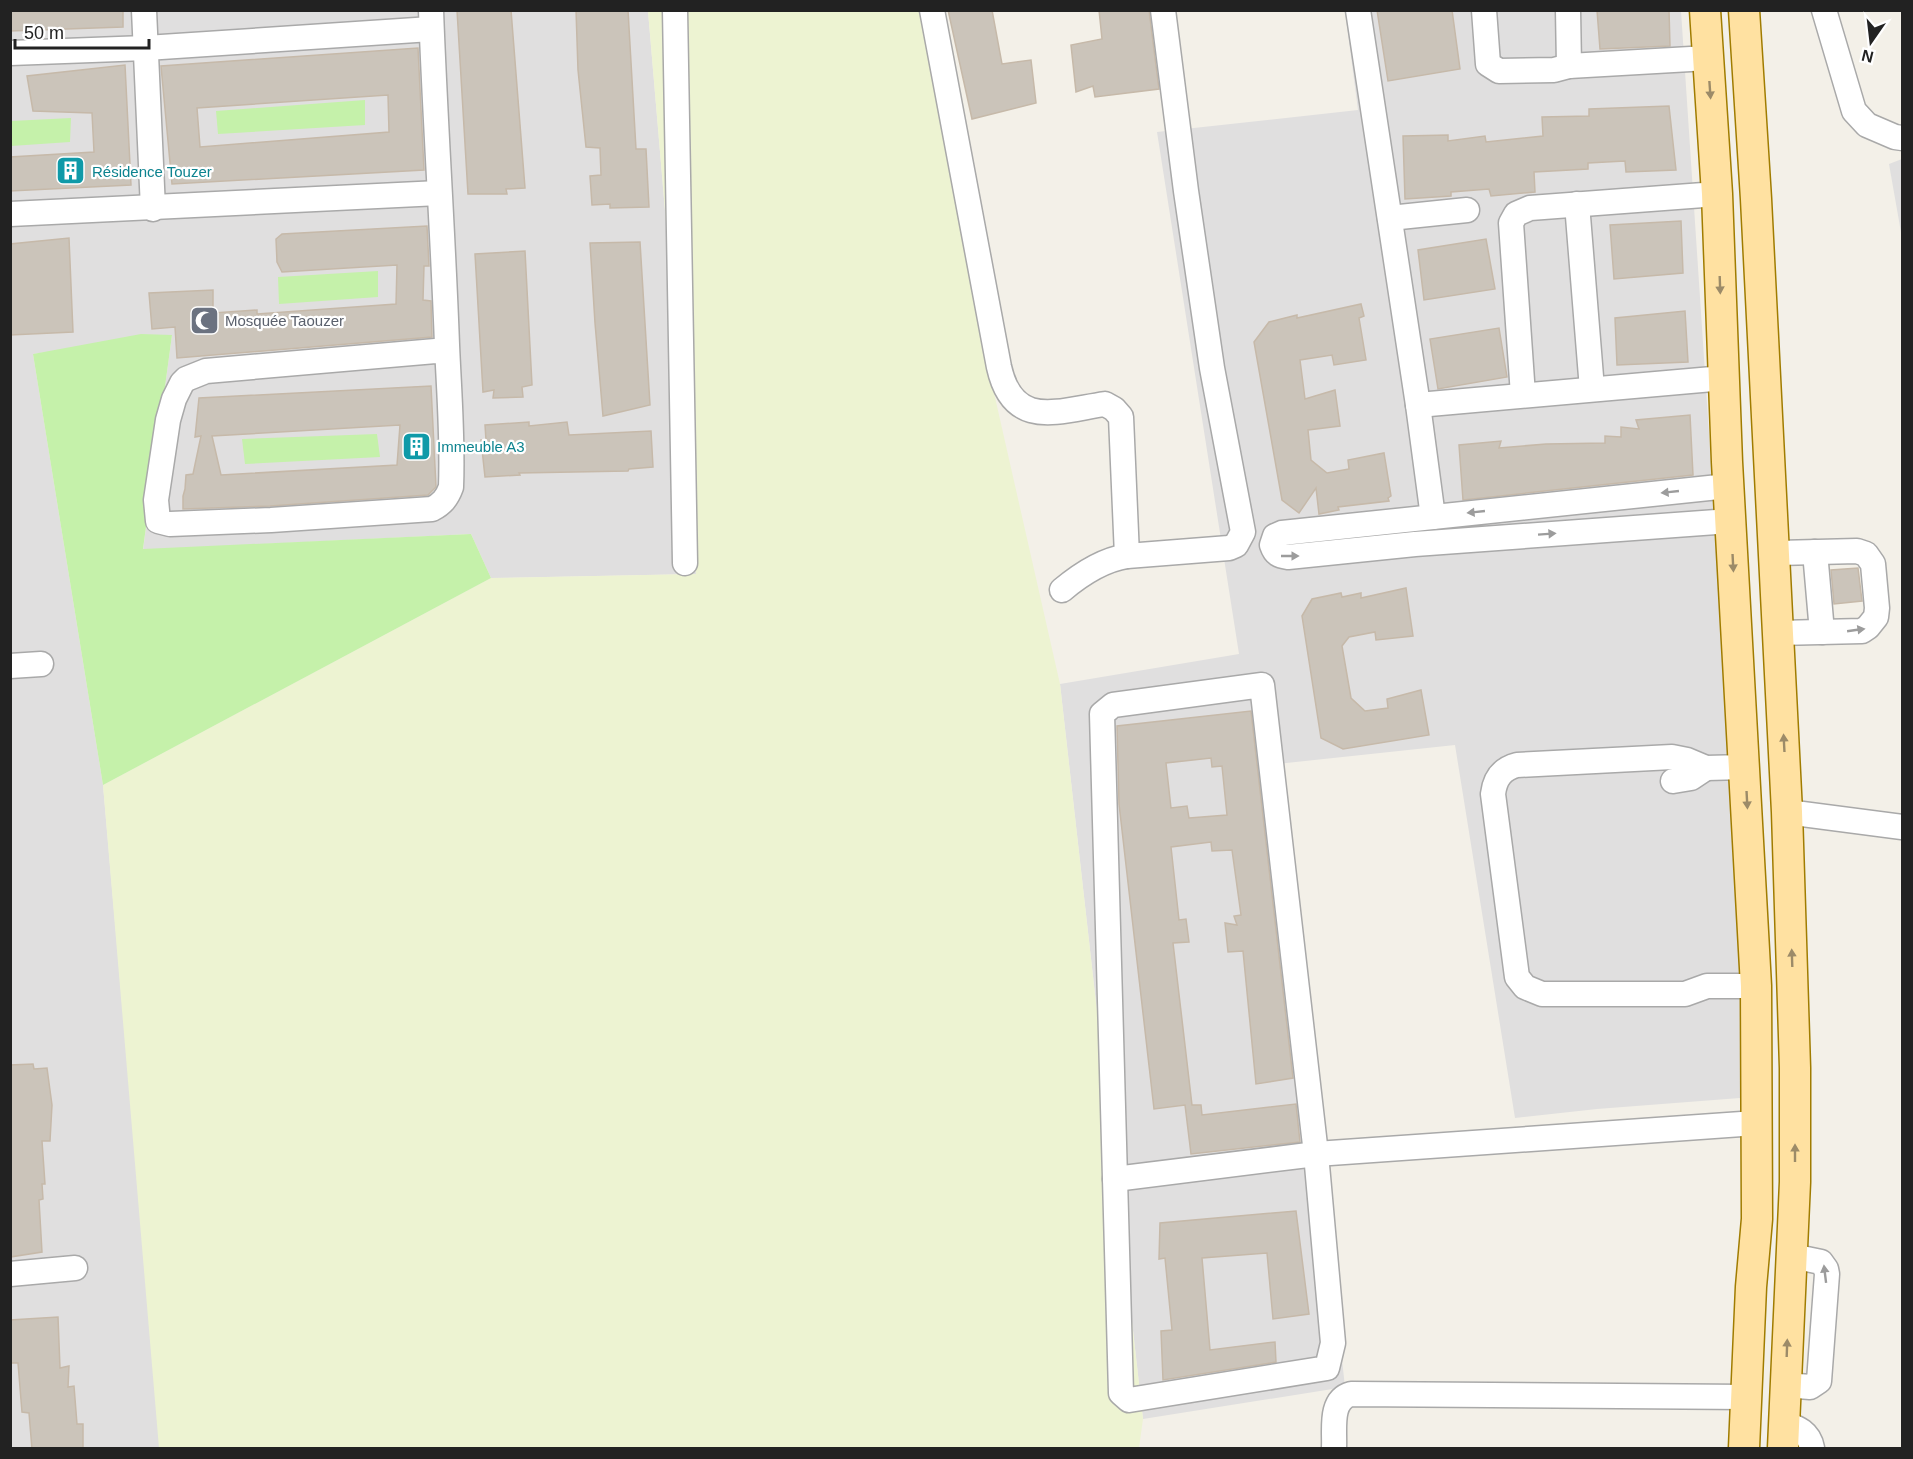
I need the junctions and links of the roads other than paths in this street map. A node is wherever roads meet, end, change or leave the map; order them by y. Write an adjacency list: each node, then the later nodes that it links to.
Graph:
1 (144, 10): 12 (street)
2 (675, 10): 38 (street)
3 (932, 10): 37 (street)
4 (1163, 10): 37 (street)
5 (1358, 10): 23 (street)
6 (1484, 10): 15 (street)
7 (1568, 10): 15 (street)
8 (1706, 10): 14 (main road)
9 (1744, 10): 36 (main road)
10 (1824, 10): 16 (street)
11 (431, 20): 12 (street); 17 (street)
12 (146, 48): 13 (street); 20 (street)
13 (10, 53)
14 (1708, 58): 15 (street); 18 (main road, one-way to 18)
15 (1569, 66)
16 (1902, 138)
17 (438, 194): 20 (street); 24 (street)
18 (1716, 194): 19 (street); 25 (main road, one-way to 25)
19 (1577, 204): 26 (street); 27 (street)
20 (153, 209): 22 (street)
21 (1467, 210): 23 (street)
22 (10, 214)
23 (1390, 218): 28 (street)
24 (447, 350): 24 (street)
25 (1724, 378): 26 (street); 29 (main road)
26 (1592, 389): 27 (street)
27 (1523, 395): 28 (street)
28 (1418, 405): 31 (street)
29 (1728, 486): 30 (street, one-way to 30); 32 (main road)
30 (1610, 498): 31 (street, one-way to 31); 33 (street)
31 (1423, 518): 34 (street); 34 (street, one-way to 34)
32 (1730, 521): 33 (street); 44 (main road, one-way to 44)
33 (1613, 528): 34 (street, one-way to 33)
34 (1415, 544)
35 (1815, 552): 36 (street); 40 (street); 40 (street, one-way to 35)
36 (1773, 553): 41 (main road)
37 (1127, 556): 39 (street)
38 (686, 563)
39 (1062, 590)
40 (1822, 632): 41 (street)
41 (1777, 633): 47 (main road, one-way to 41)
42 (40, 664): 43 (street)
43 (10, 666)
44 (1745, 767): 45 (street); 49 (main road, one-way to 49)
45 (1706, 768): 46 (street); 49 (street)
46 (1673, 781)
47 (1787, 812): 48 (street); 57 (main road, one-way to 47)
48 (1902, 827)
49 (1756, 987): 50 (main road)
50 (1756, 1123): 51 (street); 55 (main road)
51 (1317, 1154): 52 (street); 52 (street); 52 (street)
52 (1115, 1179)
53 (75, 1268): 54 (street)
54 (10, 1274)
55 (1747, 1404): 56 (street); 58 (street); 59 (main road)
56 (1673, 1416)
57 (1783, 1436): 60 (street)
58 (1334, 1449)
59 (1744, 1449)
60 (1812, 1449)

